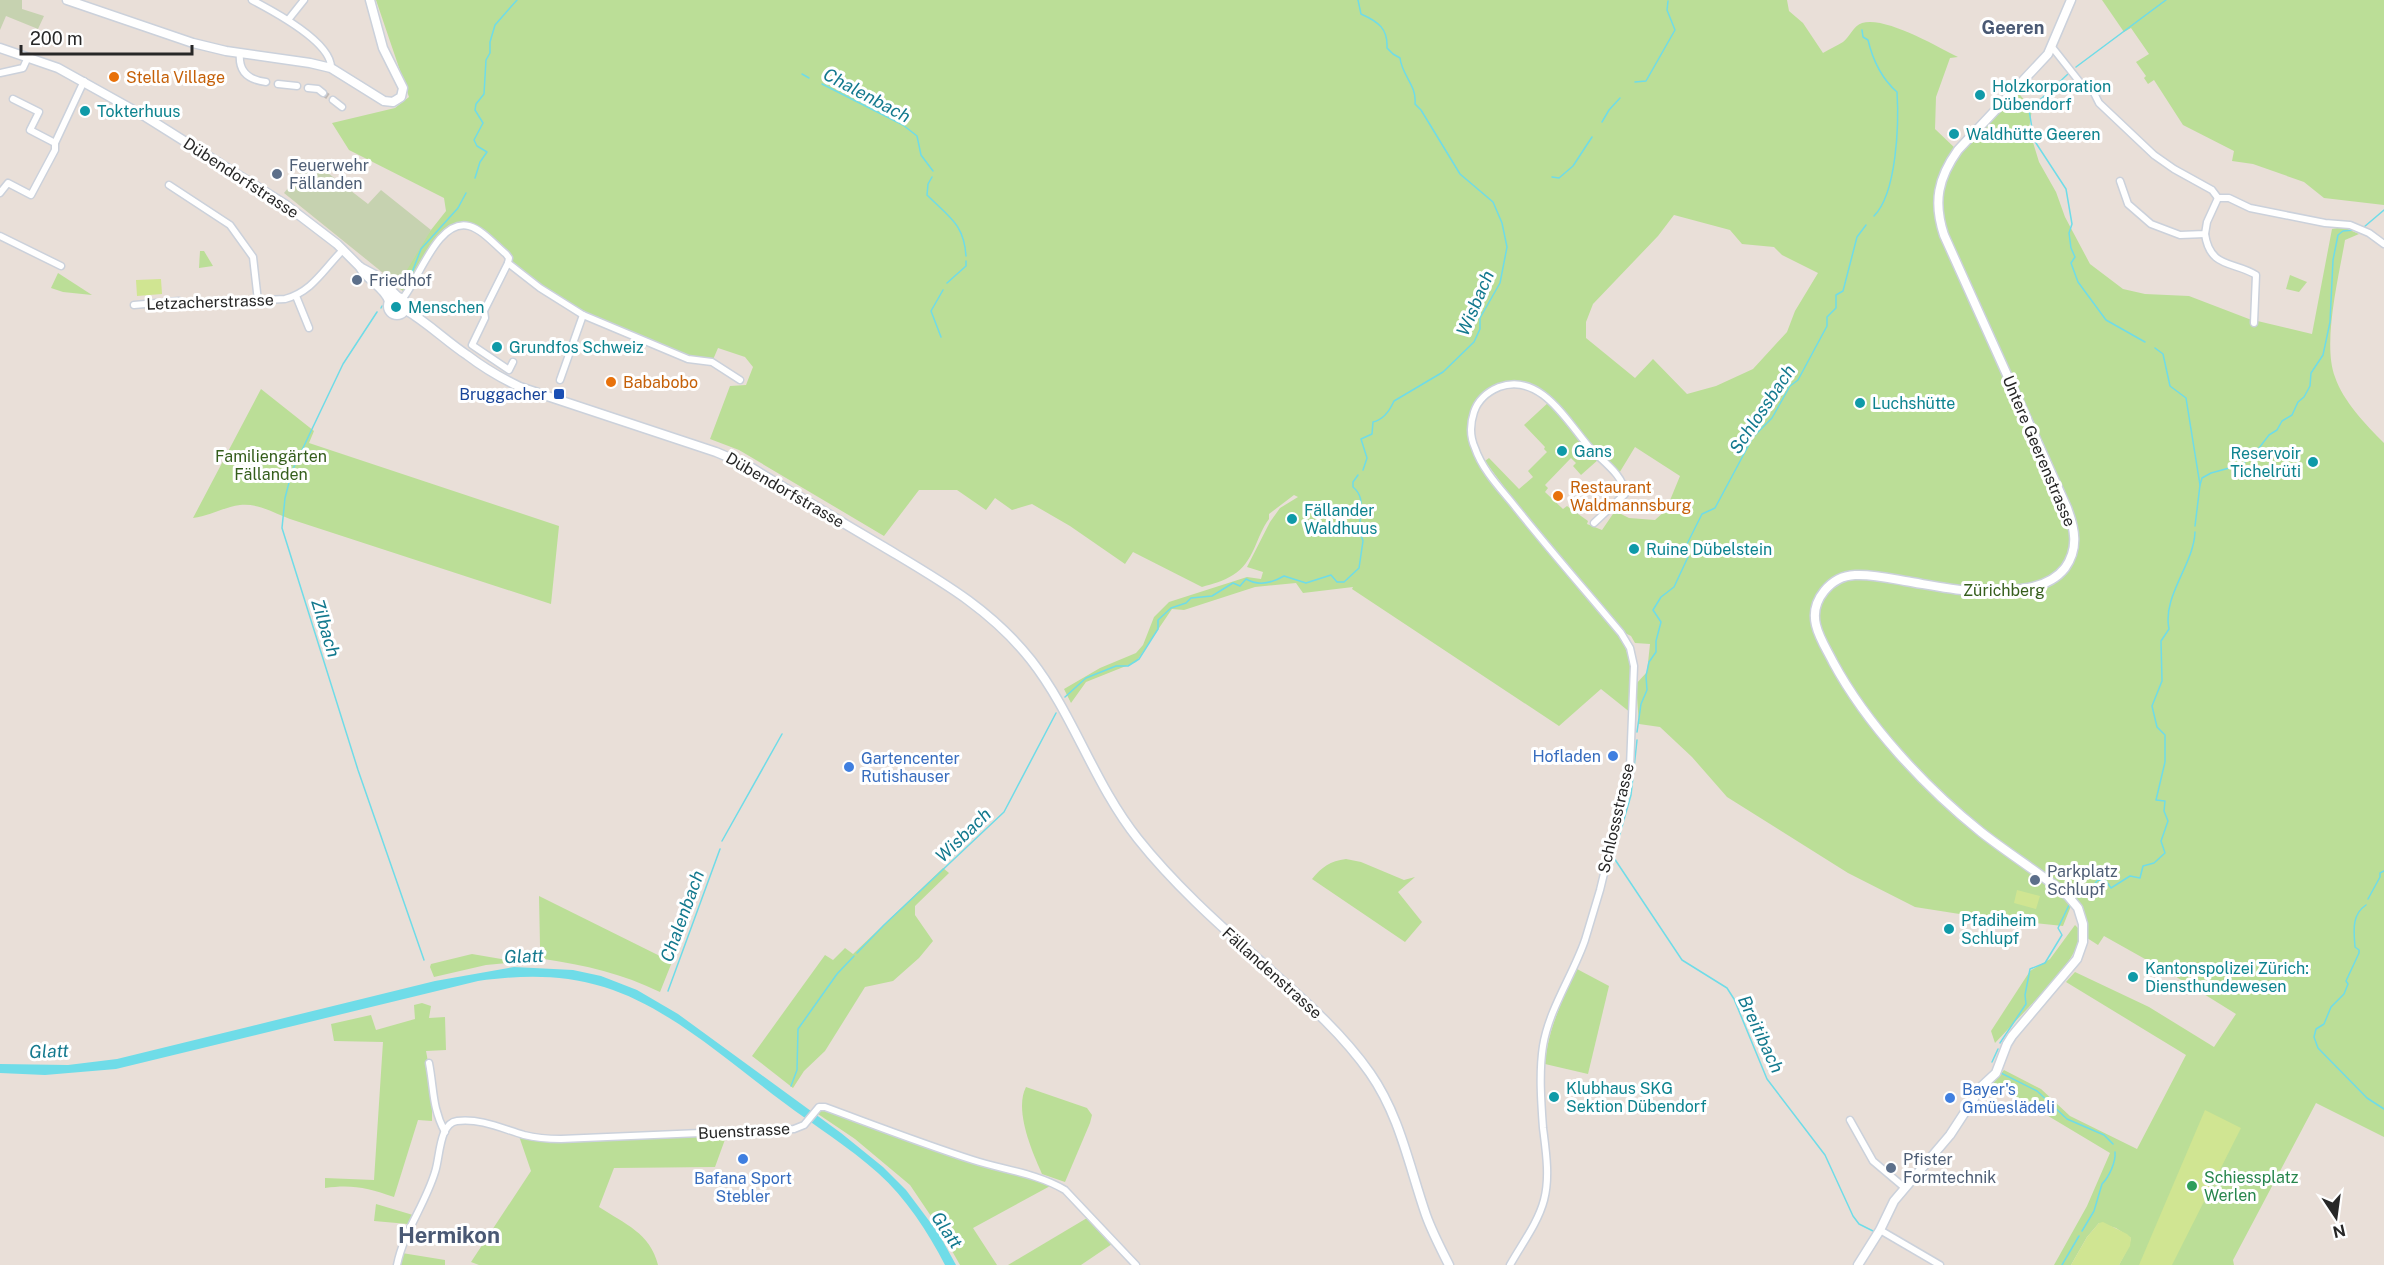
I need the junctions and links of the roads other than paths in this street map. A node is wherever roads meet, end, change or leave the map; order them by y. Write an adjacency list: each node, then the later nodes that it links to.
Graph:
1 (67, 0): 9 (main road)
2 (252, 0): 6 (street)
3 (304, 0): 6 (street)
4 (370, 0): 11 (main road)
5 (2070, 0): 8 (main road)
6 (288, 20): 11 (street)
7 (0, 48): 10 (main road, Dübendorfstrasse)
8 (2052, 48): 26 (street); 51 (main road, Untere Geerenstrasse)
9 (240, 53): 11 (main road); 14 (street)
10 (28, 57): 12 (street); 13 (main road, Dübendorfstrasse)
11 (331, 68)
12 (0, 73)
13 (84, 81): 22 (street); 30 (main road, Dübendorfstrasse)
14 (266, 82)
15 (278, 84): 16 (street)
16 (297, 86)
17 (308, 88): 18 (street)
18 (323, 93)
19 (13, 99): 22 (street)
20 (333, 100): 21 (street)
21 (342, 107)
22 (55, 143): 25 (street)
23 (2120, 181): 27 (street)
24 (169, 185): 36 (street)
25 (0, 192)
26 (2218, 198): 27 (street); 29 (street)
27 (2205, 234): 41 (street)
28 (0, 236): 32 (street)
29 (2384, 244)
30 (343, 254): 33 (main road, Dübendorfstrasse); 34 (street, Letzacherstrasse)
31 (508, 263): 35 (street); 40 (street); 43 (street)
32 (61, 266)
33 (360, 267): 35 (main road, Dübendorfstrasse); 37 (main road, Dübendorfstrasse)
34 (296, 296): 36 (street, Letzacherstrasse); 42 (street)
35 (400, 297): 37 (main road); 39 (main road)
36 (258, 301): 38 (street, Letzacherstrasse)
37 (389, 301): 39 (main road, Dübendorfstrasse)
38 (134, 305)
39 (406, 310): 47 (main road, Dübendorfstrasse)
40 (583, 315): 44 (street); 45 (street)
41 (2254, 323)
42 (309, 328)
43 (513, 362)
44 (560, 380)
45 (740, 380)
46 (1594, 523): 56 (street, Schlossstrasse)
47 (1058, 702): 55 (main road, Fällandenstrasse)
48 (429, 1064): 50 (street)
49 (1850, 1120): 51 (street)
50 (445, 1132): 53 (street); 54 (street, Buenstrasse)
51 (1905, 1188): 52 (main road, Untere Geerenstrasse)
52 (1880, 1230): 57 (main road, Untere Geerenstrasse); 58 (street)
53 (397, 1265)
54 (1136, 1265)
55 (1449, 1265)
56 (1510, 1265)
57 (1858, 1265)
58 (1940, 1265)

